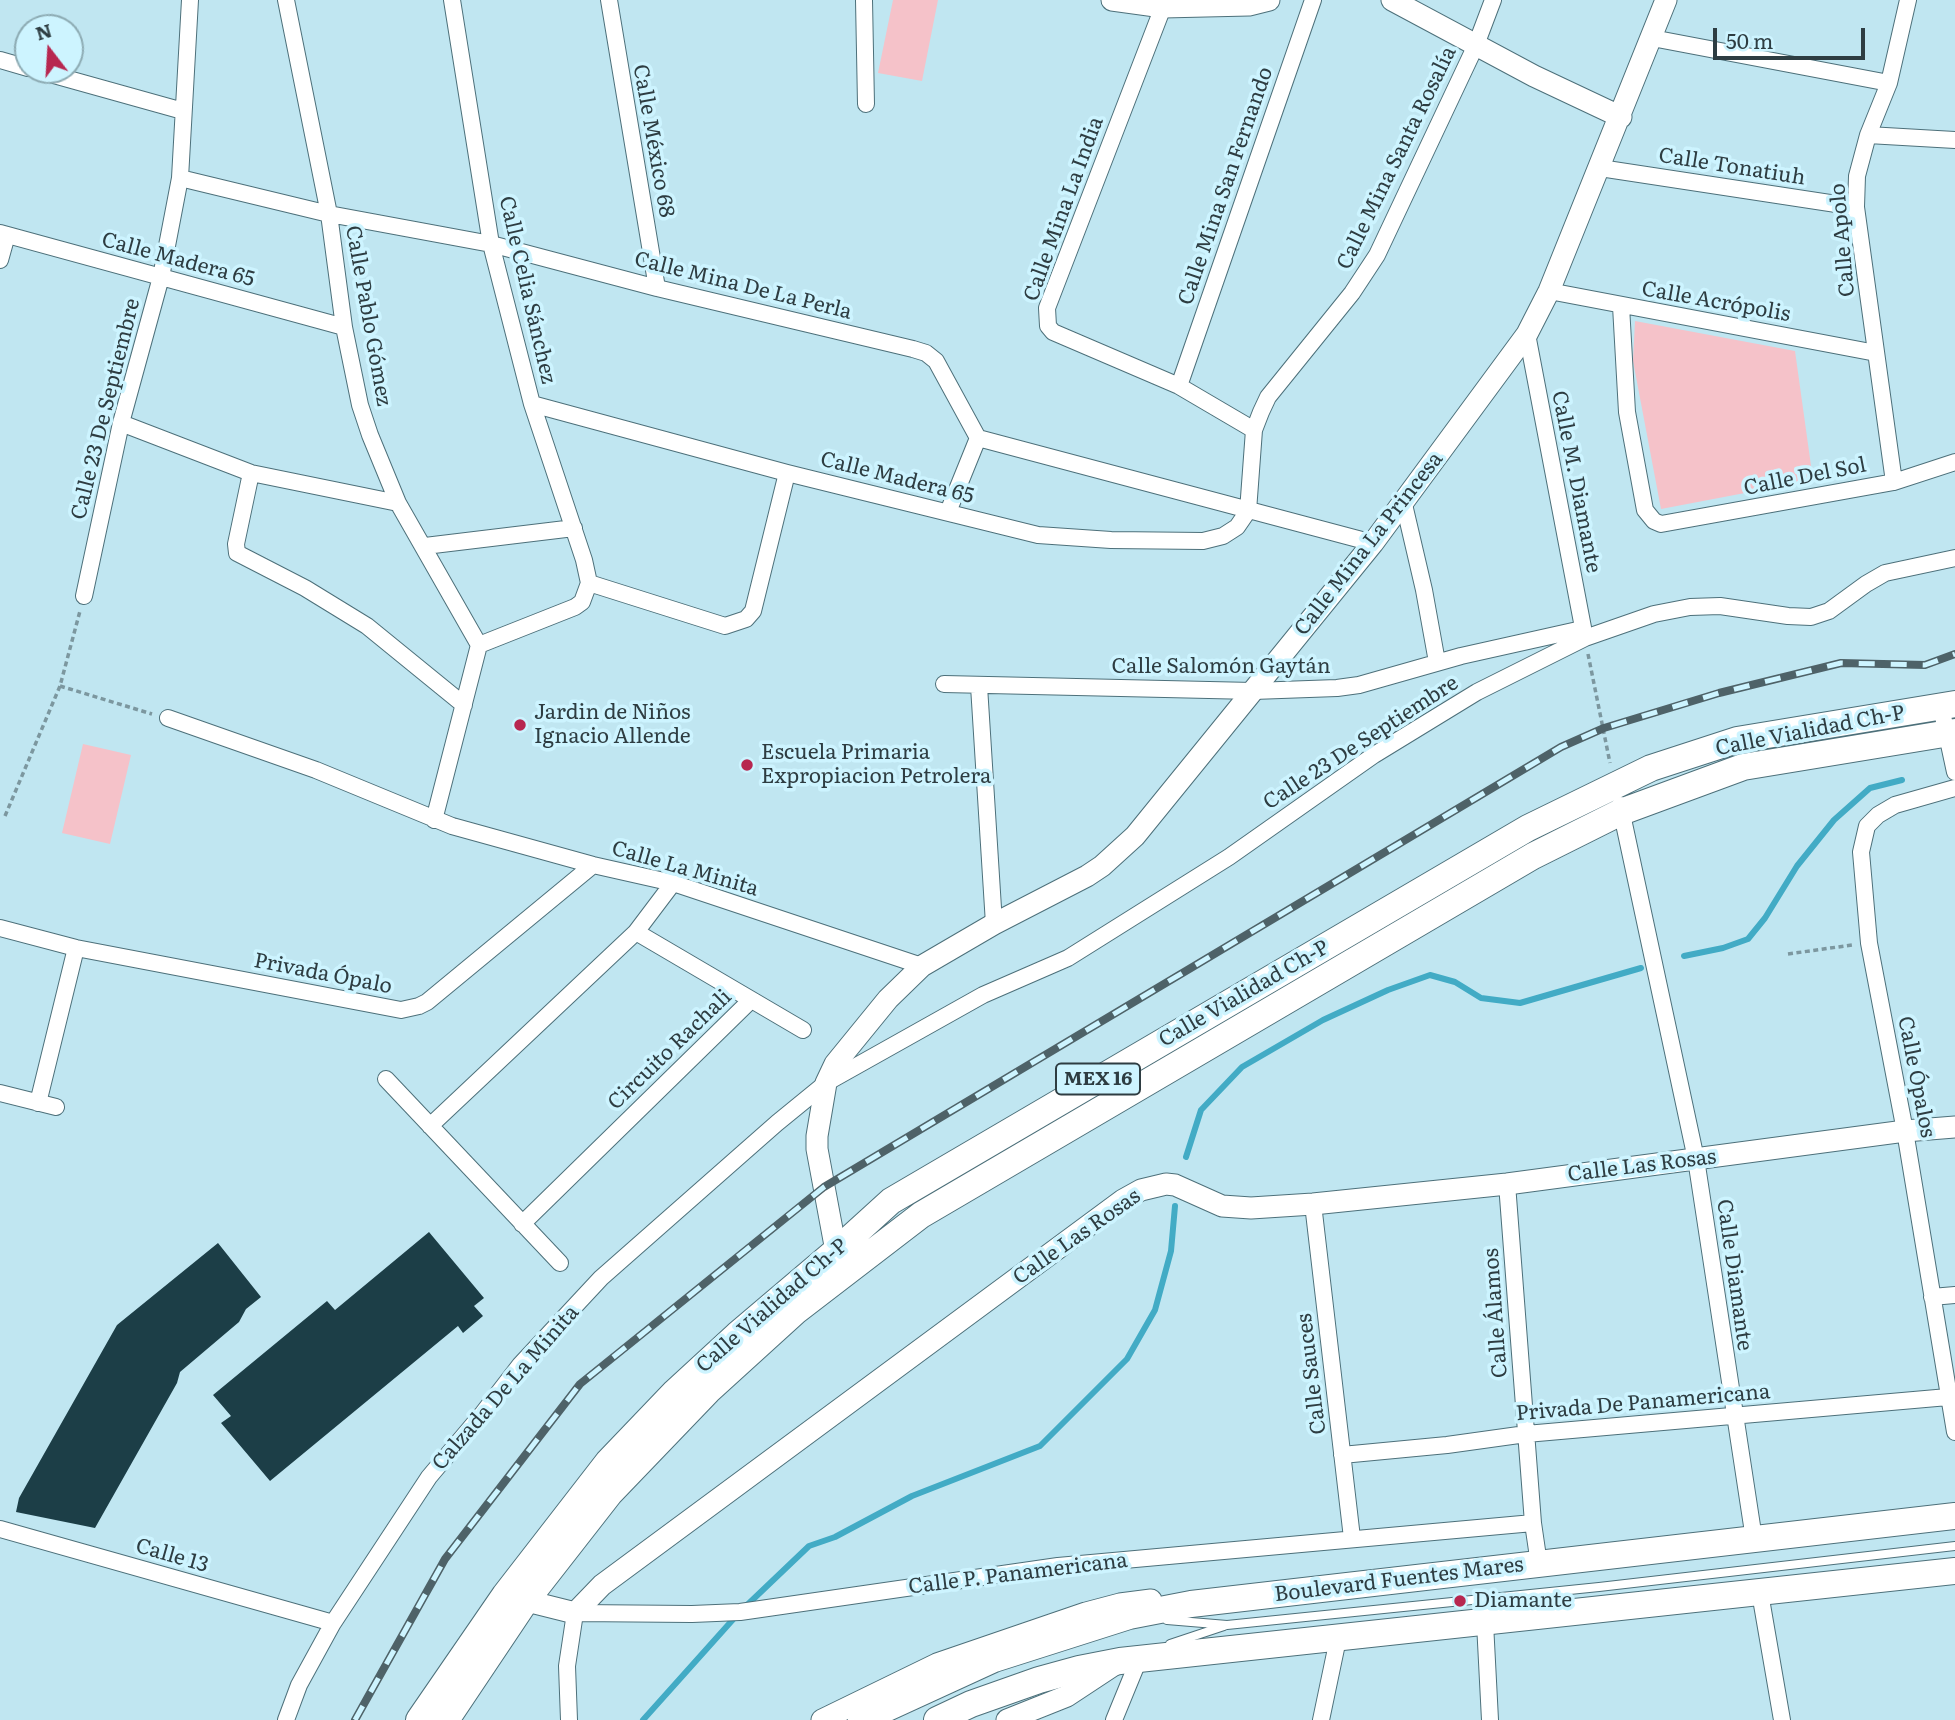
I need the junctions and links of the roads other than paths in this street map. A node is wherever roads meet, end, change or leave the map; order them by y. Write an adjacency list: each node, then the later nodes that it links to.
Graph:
1 (190, 0): 19 (street, Calle 23 De Septiembre)
2 (286, 0): 26 (street, Calle Pablo Gómez)
3 (452, 0): 28 (street, Calle Celia Sánchez)
4 (609, 0): 31 (street, Calle México 68)
5 (864, 0): 18 (street)
6 (1112, 0): 13 (street)
7 (1313, 0): 37 (street, Calle Mina San Fernando)
8 (1392, 0): 15 (street)
9 (1493, 0): 15 (street, Calle Mina Santa Rosalía)
10 (1666, 0): 14 (street, Calle Mina La Princesa)
11 (1908, 0): 17 (street, Calle Apolo)
12 (1256, 2): 13 (street)
13 (1163, 7): 37 (street, Calle Mina La India)
14 (1652, 38): 17 (street); 20 (street, Calle Mina La Princesa)
15 (1476, 45): 20 (street); 40 (street, Calle Mina Santa Rosalía)
16 (84, 83): 19 (street)
17 (1889, 83): 21 (street, Calle Apolo)
18 (866, 104)
19 (183, 111): 24 (street, Calle 23 De Septiembre)
20 (1621, 117): 23 (street, Calle Mina La Princesa)
21 (1868, 135): 22 (street); 25 (street, Calle Apolo)
22 (1955, 140)
23 (1600, 168): 25 (street, Calle Tonatiuh); 32 (street, Calle Mina La Princesa)
24 (180, 178): 26 (street, Calle Mina De La Perla); 30 (street, Calle 23 De Septiembre)
25 (1856, 207): 36 (street, Calle Apolo)
26 (329, 214): 28 (street, Calle Mina De La Perla); 34 (street, Calle Pablo Gómez)
27 (3, 234): 29 (street); 30 (street, Calle Madera 65)
28 (491, 244): 31 (street, Calle Mina De La Perla); 38 (street, Calle Celia Sánchez)
29 (0, 260)
30 (161, 277): 34 (street, Calle Madera 65); 39 (street, Calle 23 De Septiembre)
31 (657, 288): 41 (street, Calle Mina De La Perla)
32 (1549, 291): 33 (street, Calle Acrópolis); 35 (street, Calle Mina La Princesa)
33 (1621, 306): 36 (street, Calle Acrópolis); 45 (street, Calle Del Sol)
34 (344, 327): 47 (street, Calle Pablo Gómez)
35 (1527, 334): 46 (street, Calle Mina La Princesa); 56 (street, Calle M. Diamante)
36 (1876, 353): 45 (street, Calle Apolo)
37 (1179, 386): 40 (street, Calle Mina La India)
38 (532, 404): 43 (street, Calle Madera 65); 50 (street, Calle Celia Sánchez)
39 (121, 423): 44 (street); 55 (street, Calle 23 De Septiembre)
40 (1254, 430): 48 (street)
41 (978, 438): 48 (street); 49 (street)
42 (1955, 462): 45 (street, Calle Del Sol)
43 (787, 472): 49 (street, Calle Madera 65); 54 (street)
44 (251, 473): 47 (street); 62 (street)
45 (1894, 482)
46 (1403, 500): 51 (street, Calle Mina La Princesa); 58 (street)
47 (398, 503): 52 (street, Calle Pablo Gómez)
48 (1248, 511): 49 (street, Calle Madera 65); 51 (street)
49 (948, 512)
50 (574, 528): 52 (street); 54 (street, Calle Celia Sánchez)
51 (1373, 543): 61 (street, Calle Mina La Princesa)
52 (425, 546): 57 (street, Calle Pablo Gómez)
53 (1955, 558): 56 (street, Calle 23 De Septiembre)
54 (589, 583): 57 (street)
55 (84, 596)
56 (1583, 633): 58 (street, Calle Salomón Gaytán); 81 (street, Calle 23 De Septiembre)
57 (480, 645): 62 (street)
58 (1437, 662): 61 (street, Calle Salomón Gaytán)
59 (944, 684): 60 (street, Calle Salomón Gaytán)
60 (979, 686): 61 (street, Calle Salomón Gaytán); 73 (street)
61 (1254, 691): 73 (street, Calle Mina La Princesa)
62 (464, 705): 70 (street)
63 (1948, 706): 65 (street); 67 (main road, Calle Vialidad Ch-P / MEX 16)
64 (168, 718): 70 (street, Calle La Minita)
65 (1951, 733): 66 (street); 69 (main road, Calle Vialidad Ch-P / MEX 16)
66 (1955, 772)
67 (1615, 786): 69 (street, Calle Diamante); 92 (main road, Calle Vialidad Ch-P / MEX 16)
68 (1955, 788): 87 (street, Calle Ópalos)
69 (1621, 812): 88 (street, Calle Diamante); 92 (main road, Calle Vialidad Ch-P / MEX 16)
70 (434, 820): 71 (street, Calle La Minita)
71 (593, 865): 72 (street, Calle La Minita); 76 (street, Privada Ópalo)
72 (673, 883): 75 (street); 77 (street, Calle La Minita)
73 (994, 924): 77 (street, Calle Mina La Princesa)
74 (0, 928): 76 (street, Privada Ópalo)
75 (636, 932): 78 (street, Circuito Rachali); 85 (street)
76 (76, 948): 83 (street)
77 (922, 966): 81 (street, Calzada De La Minita)
78 (751, 1000): 79 (street); 91 (street, Circuito Rachali)
79 (803, 1030)
80 (386, 1079): 85 (street)
81 (826, 1083): 92 (street, Calzada De La Minita); 114 (street, Calzada De La Minita)
82 (0, 1093): 83 (street)
83 (38, 1103): 84 (street)
84 (56, 1107)
85 (430, 1126): 91 (street)
86 (1955, 1127): 87 (street, Calle Las Rosas)
87 (1905, 1131): 88 (street, Calle Las Rosas); 95 (street, Calle Ópalos)
88 (1696, 1159): 89 (street, Calle Las Rosas); 97 (street, Calle Diamante)
89 (1507, 1184): 90 (street, Calle Las Rosas); 99 (street, Calle Álamos)
90 (1313, 1205): 100 (street, Calle Sauces); 112 (street, Calle Las Rosas)
91 (522, 1224): 93 (street)
92 (841, 1261): 110 (main road, Calle Vialidad Ch-P / MEX 16)
93 (560, 1263)
94 (1955, 1295): 95 (street)
95 (1932, 1297): 96 (street, Calle Ópalos)
96 (1948, 1397): 97 (street, Privada De Panamericana); 98 (street, Calle Ópalos)
97 (1733, 1416): 99 (street, Privada De Panamericana); 105 (street, Calle Diamante)
98 (1955, 1432)
99 (1526, 1434): 100 (street, Privada De Panamericana); 102 (street, Calle Álamos)
100 (1342, 1455): 104 (street, Calle Sauces)
101 (1955, 1516): 105 (main road, Boulevard Fuentes Mares)
102 (1533, 1523): 104 (street, Calle P. Panamericana); 107 (street, Calle Álamos)
103 (0, 1529): 114 (street, Calle 13)
104 (1352, 1538): 112 (street, Calle P. Panamericana)
105 (1754, 1539): 107 (main road, Boulevard Fuentes Mares)
106 (1955, 1546): 116 (lane)
107 (1539, 1564): 111 (main road, Boulevard Fuentes Mares)
108 (1955, 1571): 109 (main road)
109 (1760, 1593): 115 (main road); 130 (street)
110 (515, 1598): 112 (street, Calle P. Panamericana); 121 (main road, Calle Vialidad Ch-P / MEX 16); 122 (main road, Calle Vialidad Ch-P / MEX 16)
111 (1191, 1604): 113 (main road, Boulevard Fuentes Mares); 124 (street)
112 (575, 1613): 123 (street)
113 (1129, 1616): 116 (lane); 119 (main road, Boulevard Fuentes Mares)
114 (333, 1623): 120 (street, Calzada De La Minita)
115 (1485, 1623): 117 (main road); 129 (street)
116 (1227, 1625): 118 (lane)
117 (1338, 1639): 118 (main road); 128 (street)
118 (1130, 1660): 125 (main road); 126 (street); 127 (street)
119 (871, 1715)
120 (286, 1720)
121 (419, 1720)
122 (446, 1720)
123 (569, 1720)
124 (821, 1720)
125 (937, 1720)
126 (1007, 1720)
127 (1114, 1720)
128 (1321, 1720)
129 (1490, 1720)
130 (1782, 1720)

